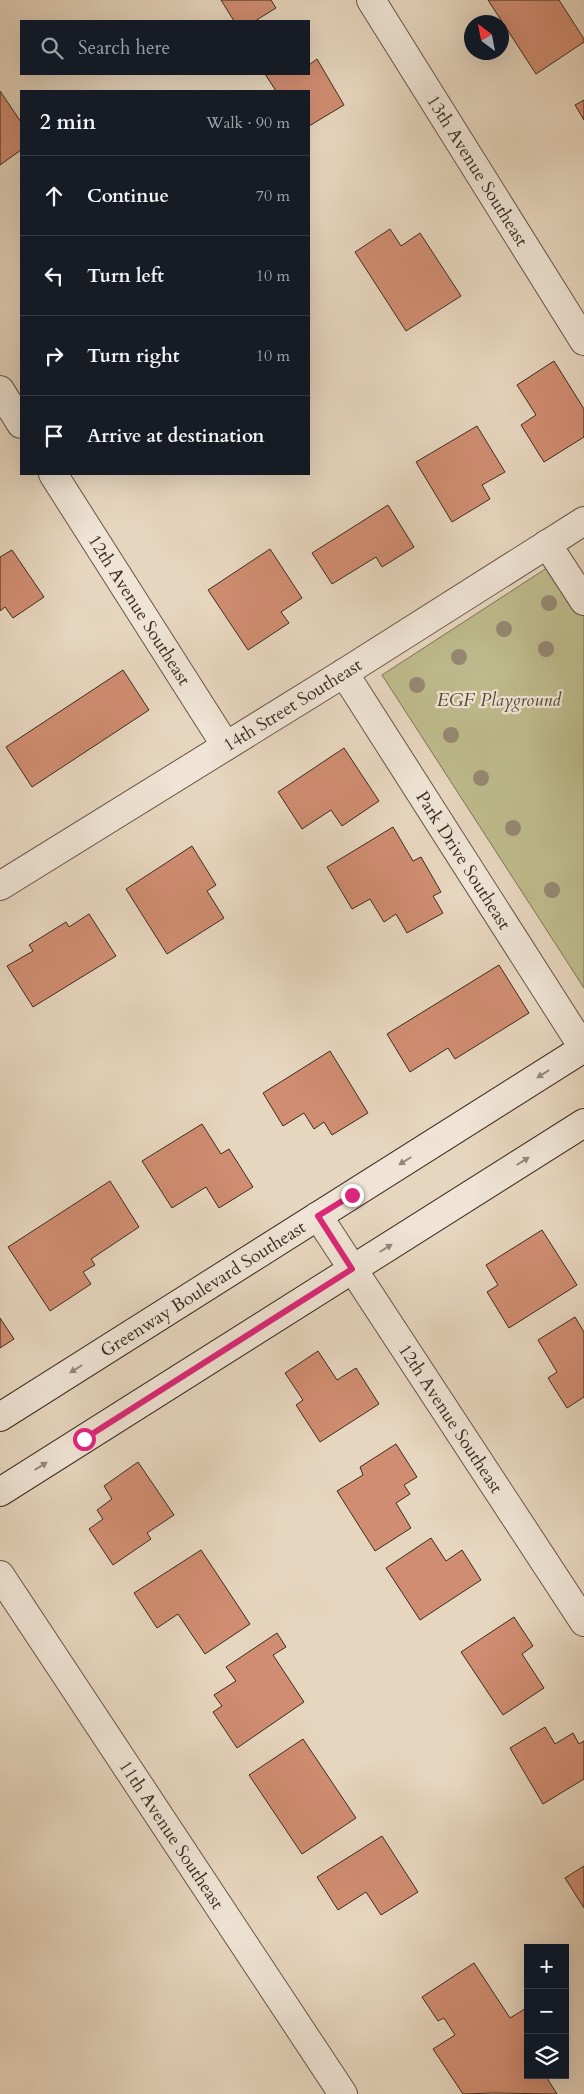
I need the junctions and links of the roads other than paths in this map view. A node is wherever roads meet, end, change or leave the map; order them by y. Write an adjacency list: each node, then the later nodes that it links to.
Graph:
1 (371, 0): 2 (street, 13th Avenue Southeast)
2 (584, 341)
3 (0, 390): 4 (street)
4 (20, 422)
5 (54, 475): 10 (street, 12th Avenue Southeast)
6 (584, 521): 7 (street, 14th Street Southeast)
7 (547, 544): 8 (street); 9 (street, 14th Street Southeast)
8 (584, 601)
9 (344, 673): 10 (street, 14th Street Southeast); 12 (street, Park Drive Southeast)
10 (226, 746): 11 (street, 14th Street Southeast)
11 (0, 886)
12 (584, 1049): 14 (street, Greenway Boulevard Southeast, one-way to 14)
13 (584, 1123): 15 (street, one-way to 13)
14 (318, 1216): 15 (street, 12th Avenue Southeast); 16 (street, Greenway Boulevard Southeast, one-way to 16)
15 (352, 1269): 17 (street, one-way to 15); 19 (street, 12th Avenue Southeast)
16 (0, 1417)
17 (0, 1492)
18 (0, 1575): 20 (street, 11th Avenue Southeast)
19 (584, 1622)
20 (343, 2094)

